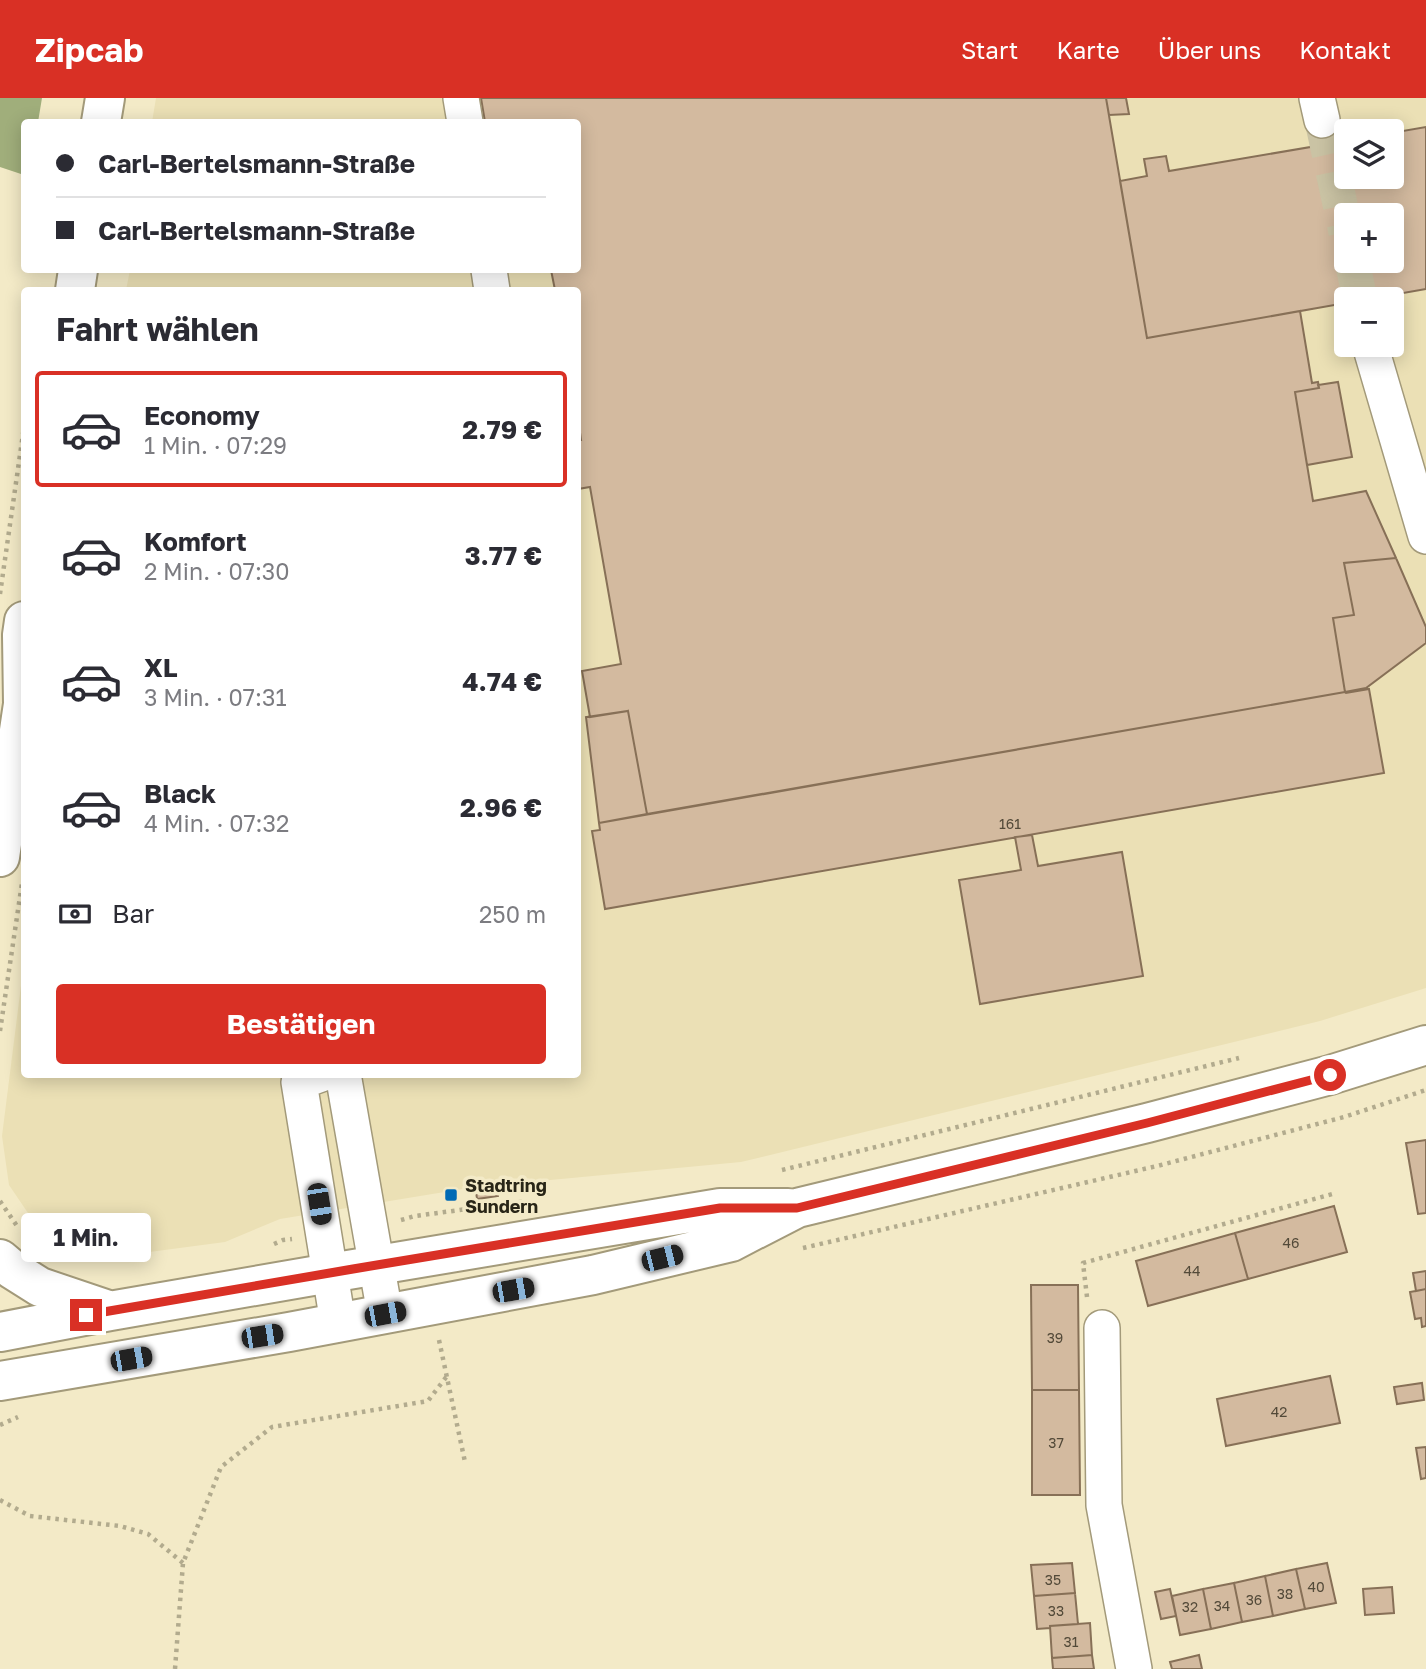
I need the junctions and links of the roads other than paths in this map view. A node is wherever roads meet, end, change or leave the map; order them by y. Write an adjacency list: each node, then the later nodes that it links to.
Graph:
1 (104, 98): 3 (main road)
2 (461, 98): 4 (street)
3 (101, 119)
4 (464, 119)
5 (1374, 357): 6 (street)
6 (1426, 536)
7 (21, 634): 8 (main road)
8 (0, 697)
9 (21, 732): 10 (main road)
10 (11, 869)
11 (1426, 1045): 14 (main road)
12 (310, 1078): 17 (street)
13 (344, 1078): 16 (street)
14 (797, 1208): 16 (main road); 19 (main road)
15 (10, 1244): 18 (main road)
16 (376, 1265): 17 (main road); 19 (street)
17 (330, 1273): 18 (main road); 20 (street)
18 (110, 1311): 22 (main road)
19 (385, 1314): 20 (main road)
20 (338, 1323): 23 (main road)
21 (1102, 1328): 24 (street)
22 (0, 1332)
23 (0, 1381)
24 (1134, 1669)

